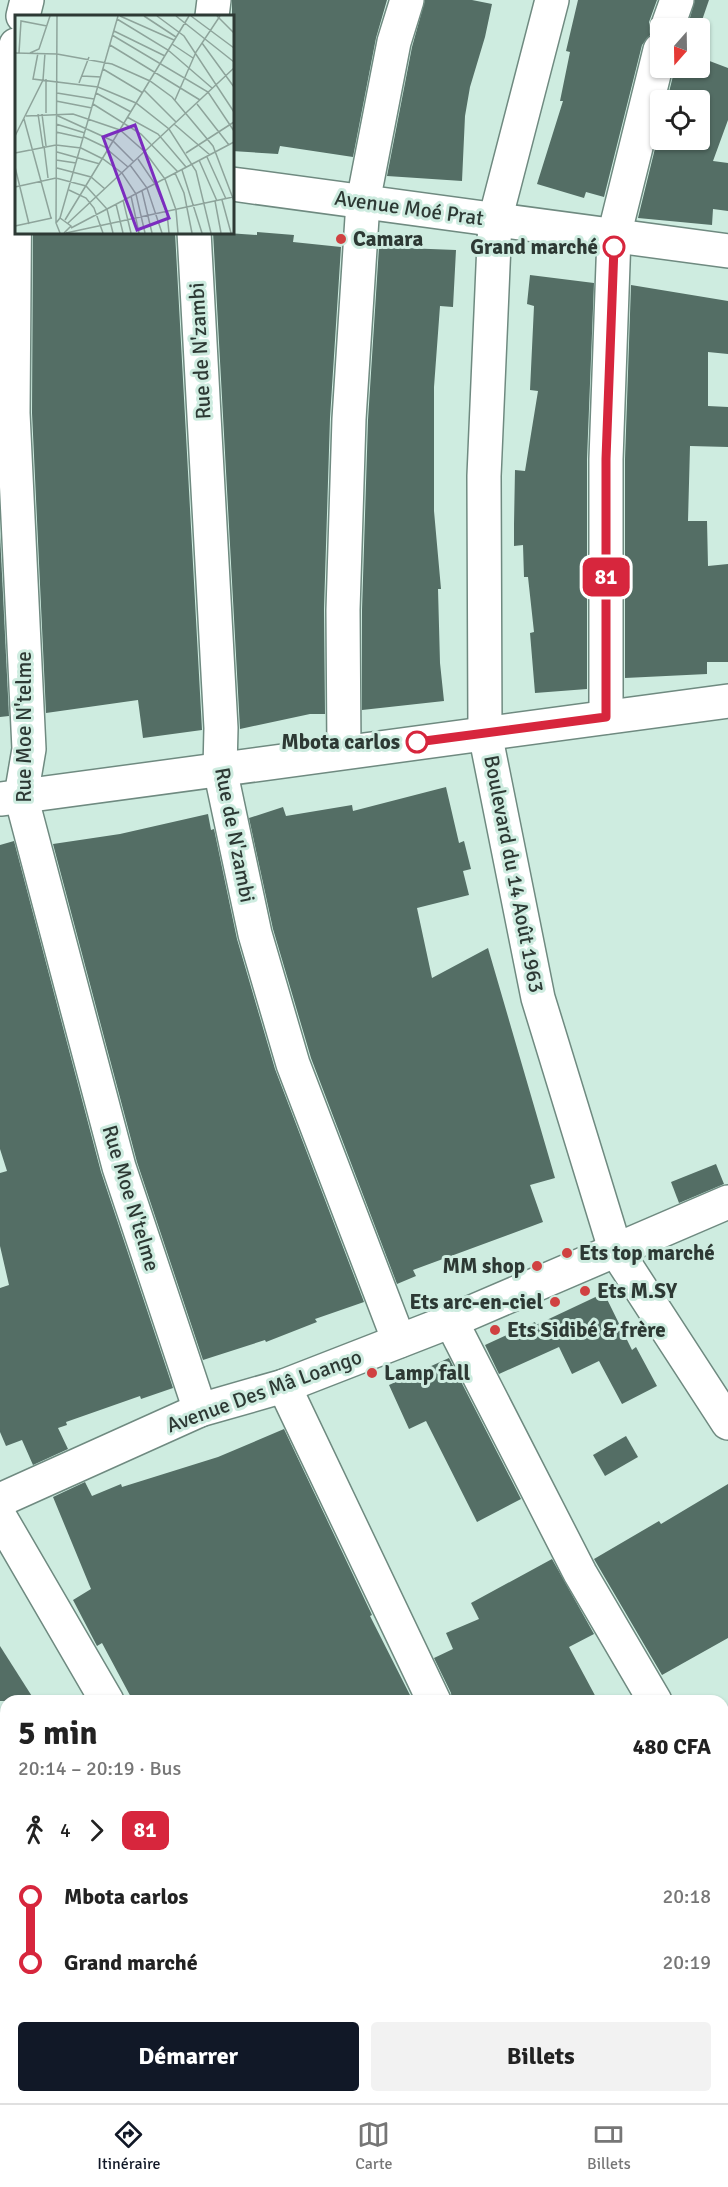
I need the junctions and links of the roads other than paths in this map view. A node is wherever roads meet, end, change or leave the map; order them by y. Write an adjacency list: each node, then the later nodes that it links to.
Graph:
1 (27, 0): 6 (street)
2 (214, 0): 7 (street)
3 (407, 0): 14 (street)
4 (552, 0): 15 (street, Boulevard du 14 Août 1963)
5 (677, 0): 8 (street)
6 (23, 15)
7 (212, 15)
8 (671, 18)
9 (15, 50): 11 (street)
10 (653, 78): 17 (street)
11 (0, 117)
12 (8, 148): 24 (street, Rue Moe N'telme)
13 (234, 184): 14 (street, Avenue Moé Prat)
14 (363, 202): 15 (street, Avenue Moé Prat); 22 (street)
15 (495, 220): 17 (street, Avenue Moé Prat); 21 (street, Boulevard du 14 Août 1963)
16 (194, 234): 23 (street, Rue de N'zambi)
17 (614, 236): 18 (street, Avenue Moé Prat); 20 (street)
18 (728, 251)
19 (728, 701): 20 (street)
20 (606, 717): 21 (street)
21 (485, 733): 22 (street); 26 (street, Boulevard du 14 Août 1963)
22 (344, 752): 23 (street)
23 (220, 769): 24 (street); 28 (street, Rue de N'zambi)
24 (10, 797): 30 (street, Rue Moe N'telme)
25 (728, 1202): 26 (street, Avenue Des Mâ Loango)
26 (615, 1250): 27 (street, Avenue Des Mâ Loango); 31 (street, Boulevard du 14 Août 1963)
27 (451, 1321): 28 (street, Avenue Des Mâ Loango); 36 (street)
28 (399, 1341): 29 (street, Avenue Des Mâ Loango)
29 (284, 1386): 30 (street, Avenue Des Mâ Loango); 35 (street)
30 (200, 1410): 32 (street, Avenue Des Mâ Loango)
31 (728, 1423)
32 (0, 1500)
33 (0, 1517): 34 (street)
34 (104, 1695)
35 (431, 1695)
36 (651, 1695)

